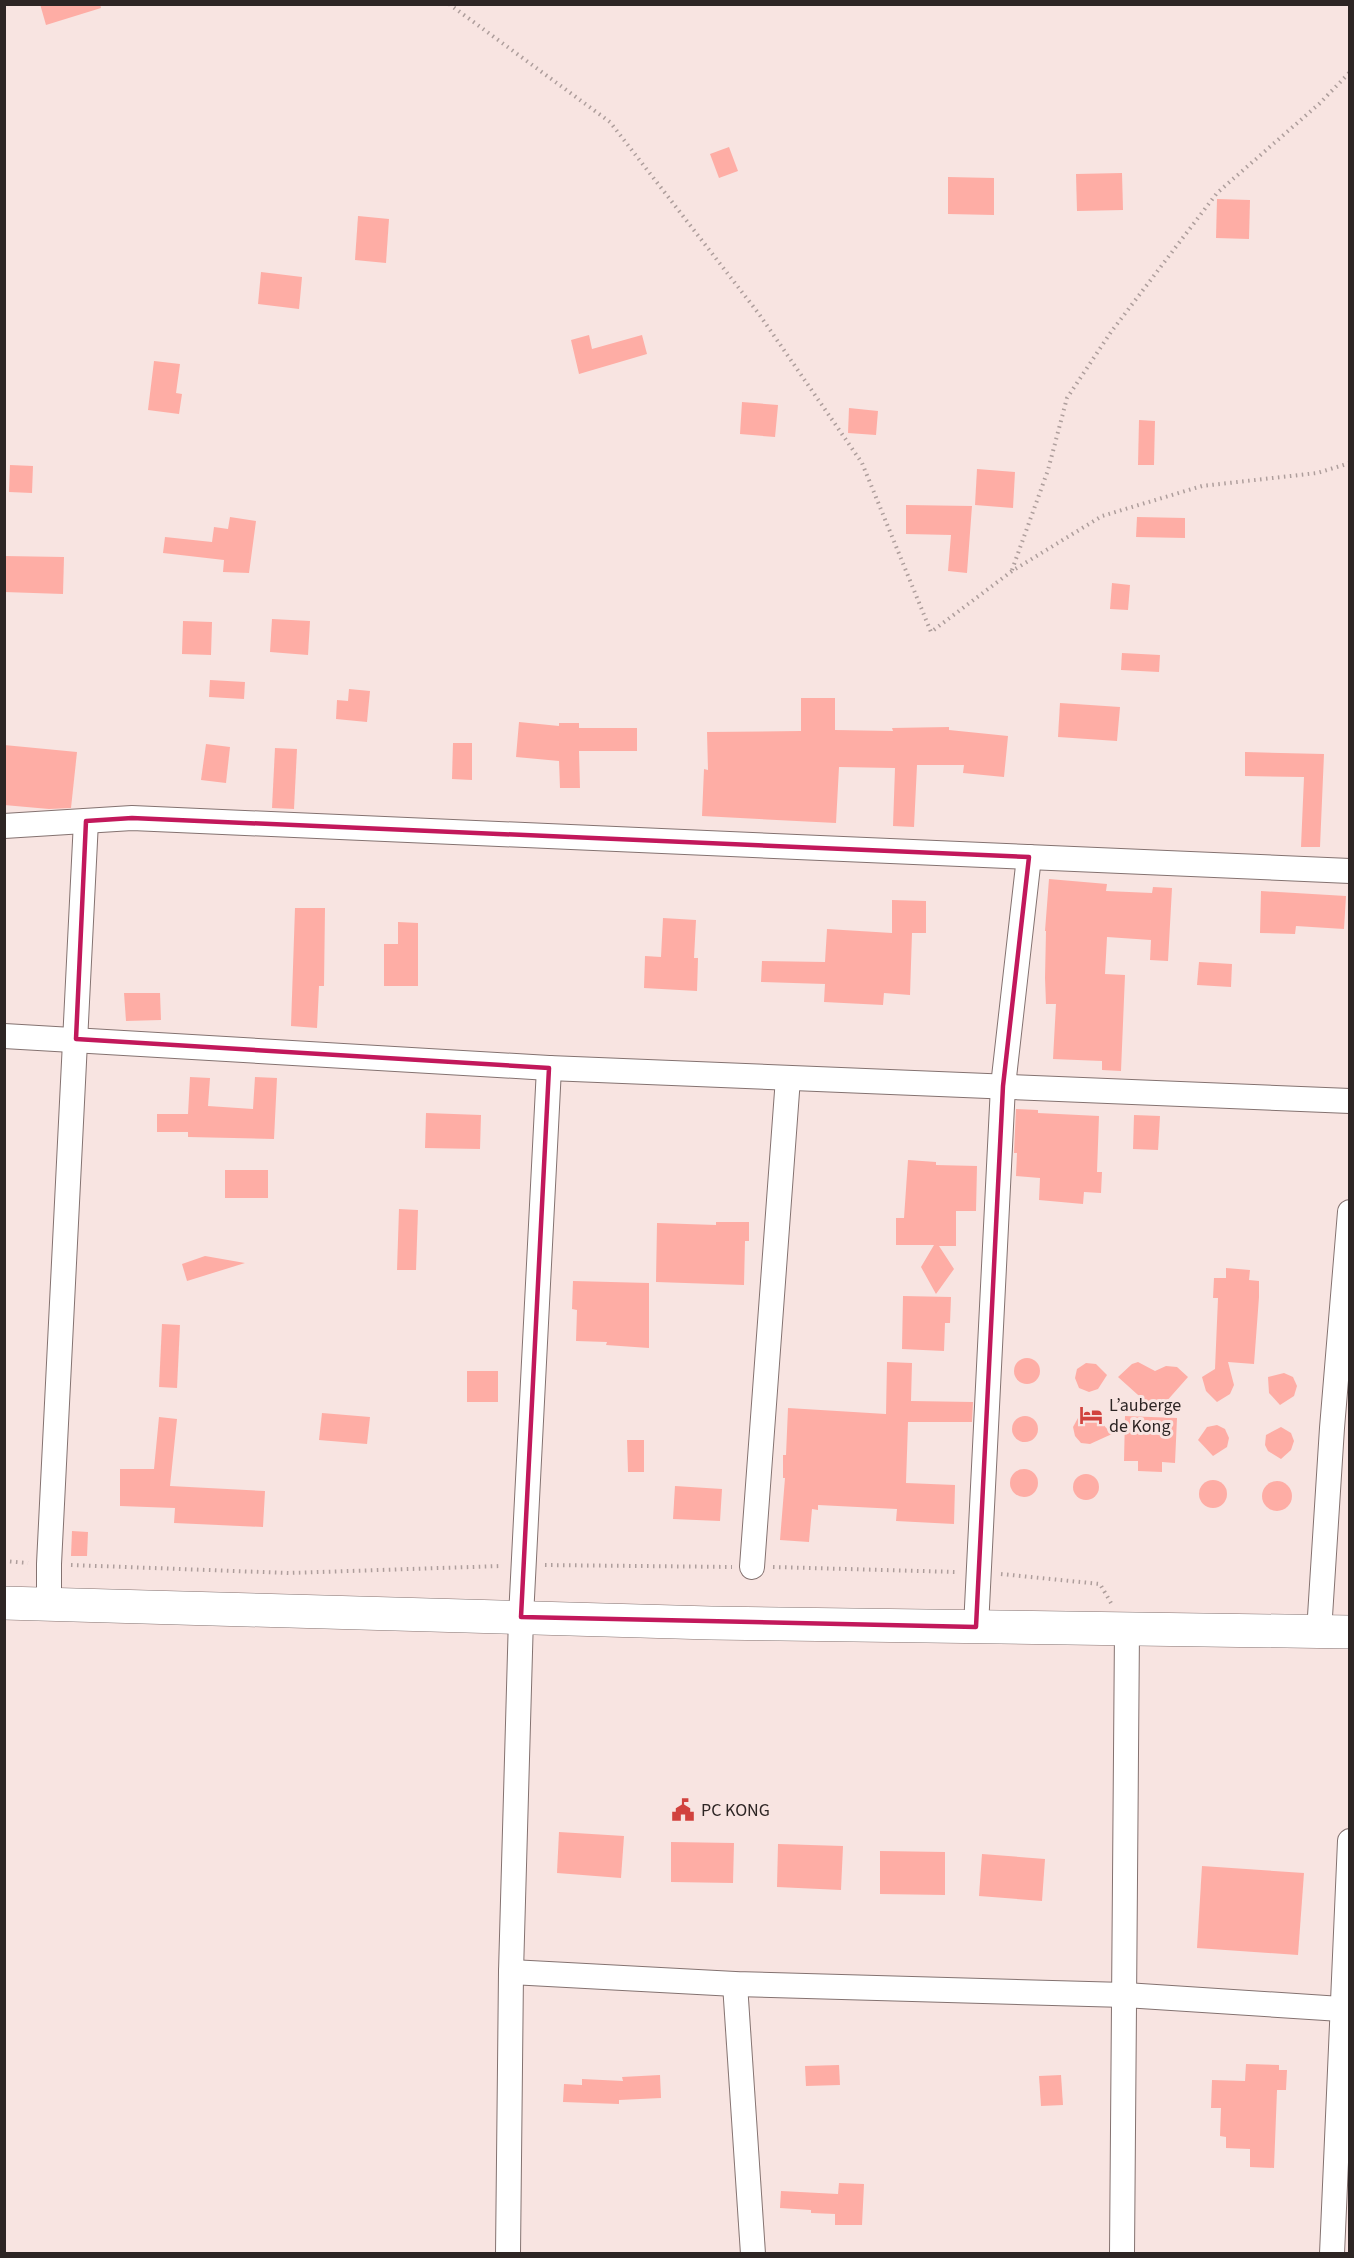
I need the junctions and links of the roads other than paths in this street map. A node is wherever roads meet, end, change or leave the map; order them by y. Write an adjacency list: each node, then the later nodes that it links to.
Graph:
1 (86, 821): 2 (street); 3 (street); 6 (street)
2 (4, 826)
3 (1029, 857): 4 (street); 9 (street)
4 (1350, 871)
5 (4, 1035): 6 (street)
6 (76, 1039): 7 (street); 15 (street)
7 (549, 1068): 8 (street); 16 (street)
8 (788, 1078): 9 (street); 13 (street)
9 (1003, 1086): 10 (street); 17 (street)
10 (1350, 1101)
11 (1350, 1212): 12 (street)
12 (1341, 1429): 19 (street)
13 (752, 1567)
14 (4, 1603): 15 (main road)
15 (49, 1604): 16 (main road)
16 (521, 1617): 17 (main road); 21 (street)
17 (976, 1627): 18 (main road)
18 (1126, 1629): 19 (main road); 23 (street)
19 (1334, 1632)
20 (1350, 1841): 24 (street)
21 (511, 1972): 22 (street); 25 (street)
22 (735, 1984): 23 (street); 26 (street)
23 (1125, 1995): 24 (street); 27 (street)
24 (1341, 2009): 28 (street)
25 (508, 2253)
26 (753, 2253)
27 (1122, 2253)
28 (1332, 2253)

